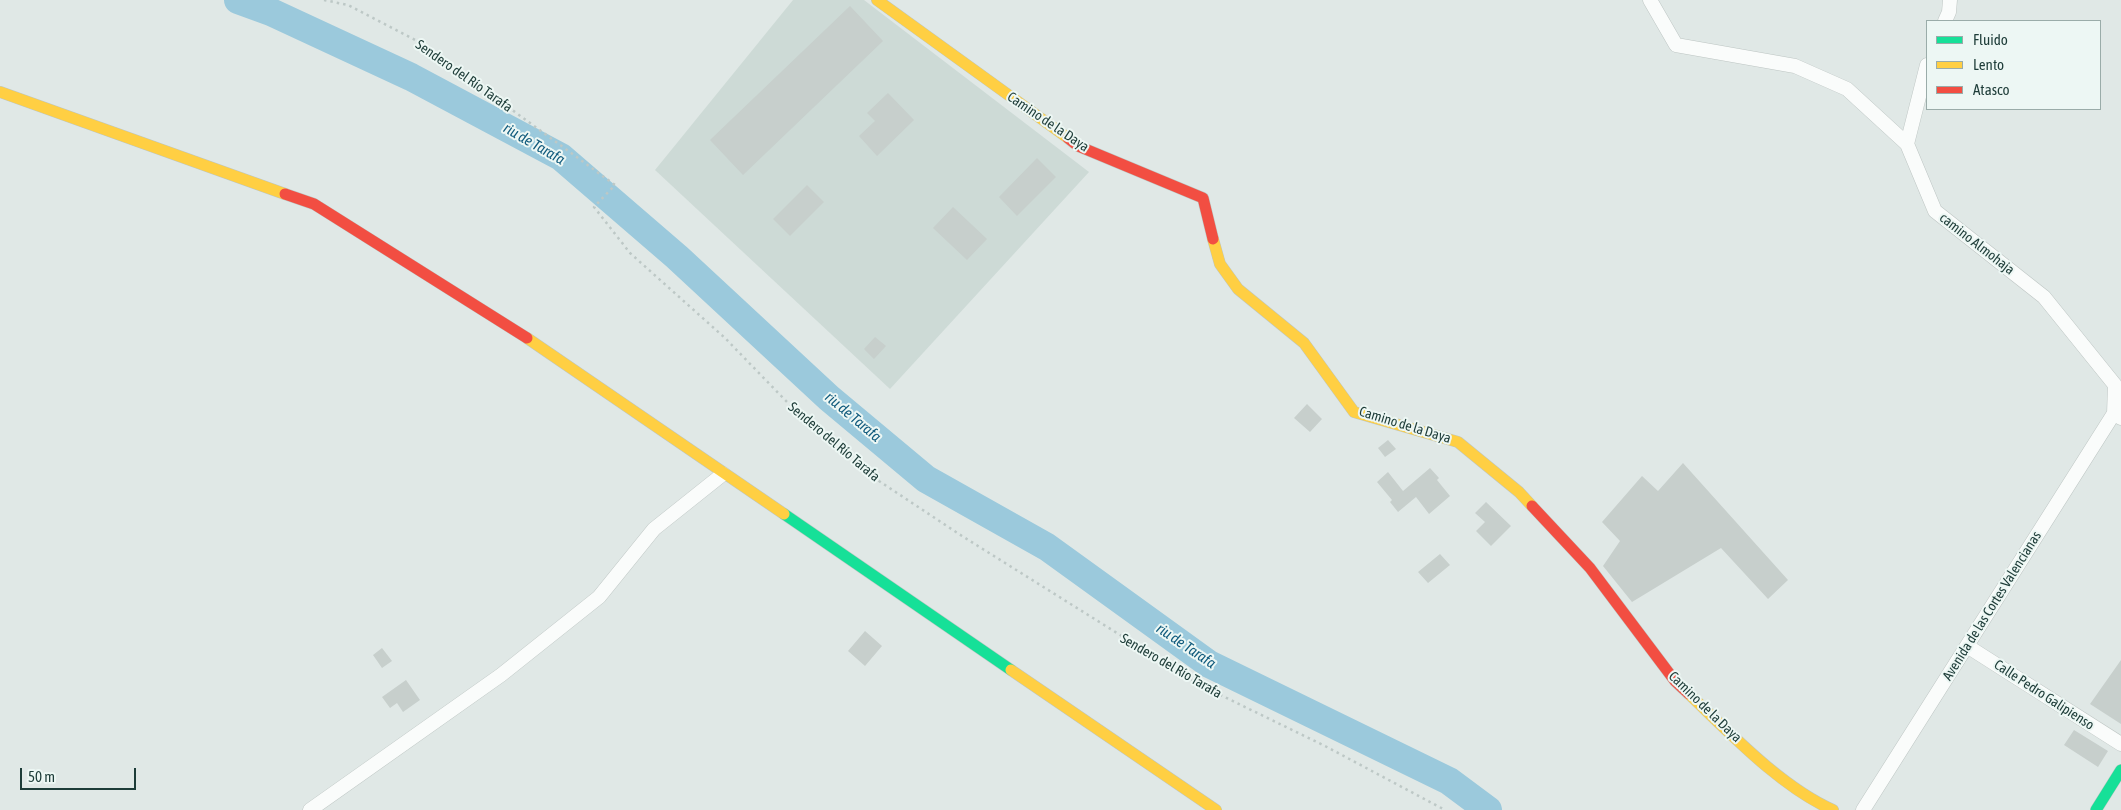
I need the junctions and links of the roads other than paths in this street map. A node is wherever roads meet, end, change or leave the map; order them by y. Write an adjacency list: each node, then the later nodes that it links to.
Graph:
1 (876, 0): 16 (main road, Camino de la Daya)
2 (1650, 0): 7 (street, camino Almohaja)
3 (1950, 0): 4 (street)
4 (1945, 20)
5 (1926, 69): 7 (street)
6 (0, 92): 9 (main road)
7 (1907, 144): 8 (street, camino Almohaja)
8 (2119, 411): 10 (street, Avenida de las Cortes Valencianas)
9 (723, 474): 14 (street); 15 (main road)
10 (1967, 646): 11 (street, Calle Pedro Galipienso); 17 (street, Avenida de las Cortes Valencianas)
11 (2121, 744)
12 (2121, 770): 18 (main road)
13 (2121, 790): 19 (main road)
14 (310, 810)
15 (1216, 810)
16 (1833, 810)
17 (1862, 810)
18 (2096, 810)
19 (2108, 810)

